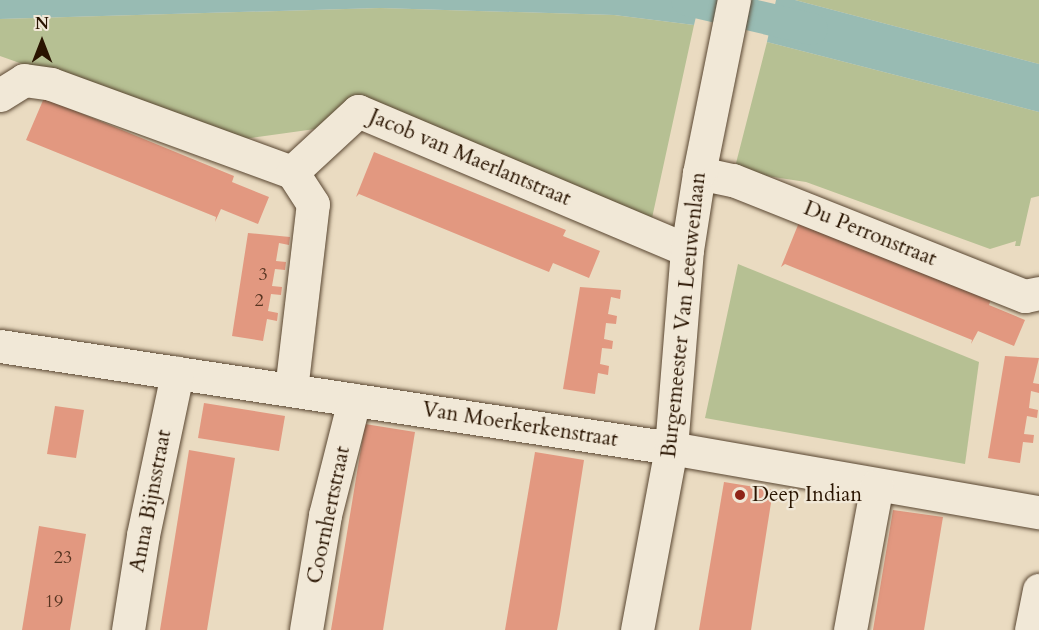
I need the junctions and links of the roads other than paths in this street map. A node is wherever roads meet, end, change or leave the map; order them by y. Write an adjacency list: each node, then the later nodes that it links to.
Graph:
1 (734, 0): 4 (street, Burgemeester Van Leeuwenlaan)
2 (0, 95): 3 (street)
3 (292, 172): 5 (street, Jacob van Maerlantstraat); 9 (street)
4 (699, 173): 5 (street, Burgemeester Van Leeuwenlaan); 6 (street, Du Perronstraat)
5 (687, 250): 11 (street, Burgemeester Van Leeuwenlaan)
6 (1039, 292)
7 (0, 346): 8 (street, Van Moerkerkenstraat)
8 (177, 373): 9 (street, Van Moerkerkenstraat); 15 (street, Anna Bijnsstraat)
9 (291, 390): 10 (street, Van Moerkerkenstraat)
10 (354, 400): 11 (street, Van Moerkerkenstraat); 16 (street, Coornhertstraat)
11 (671, 448): 12 (street, Van Moerkerkenstraat); 17 (street, Burgemeester Van Leeuwenlaan)
12 (877, 484): 13 (street, Van Moerkerkenstraat); 18 (street)
13 (1039, 512)
14 (1039, 590): 19 (street)
15 (128, 630)
16 (306, 630)
17 (637, 630)
18 (850, 630)
19 (1031, 630)

